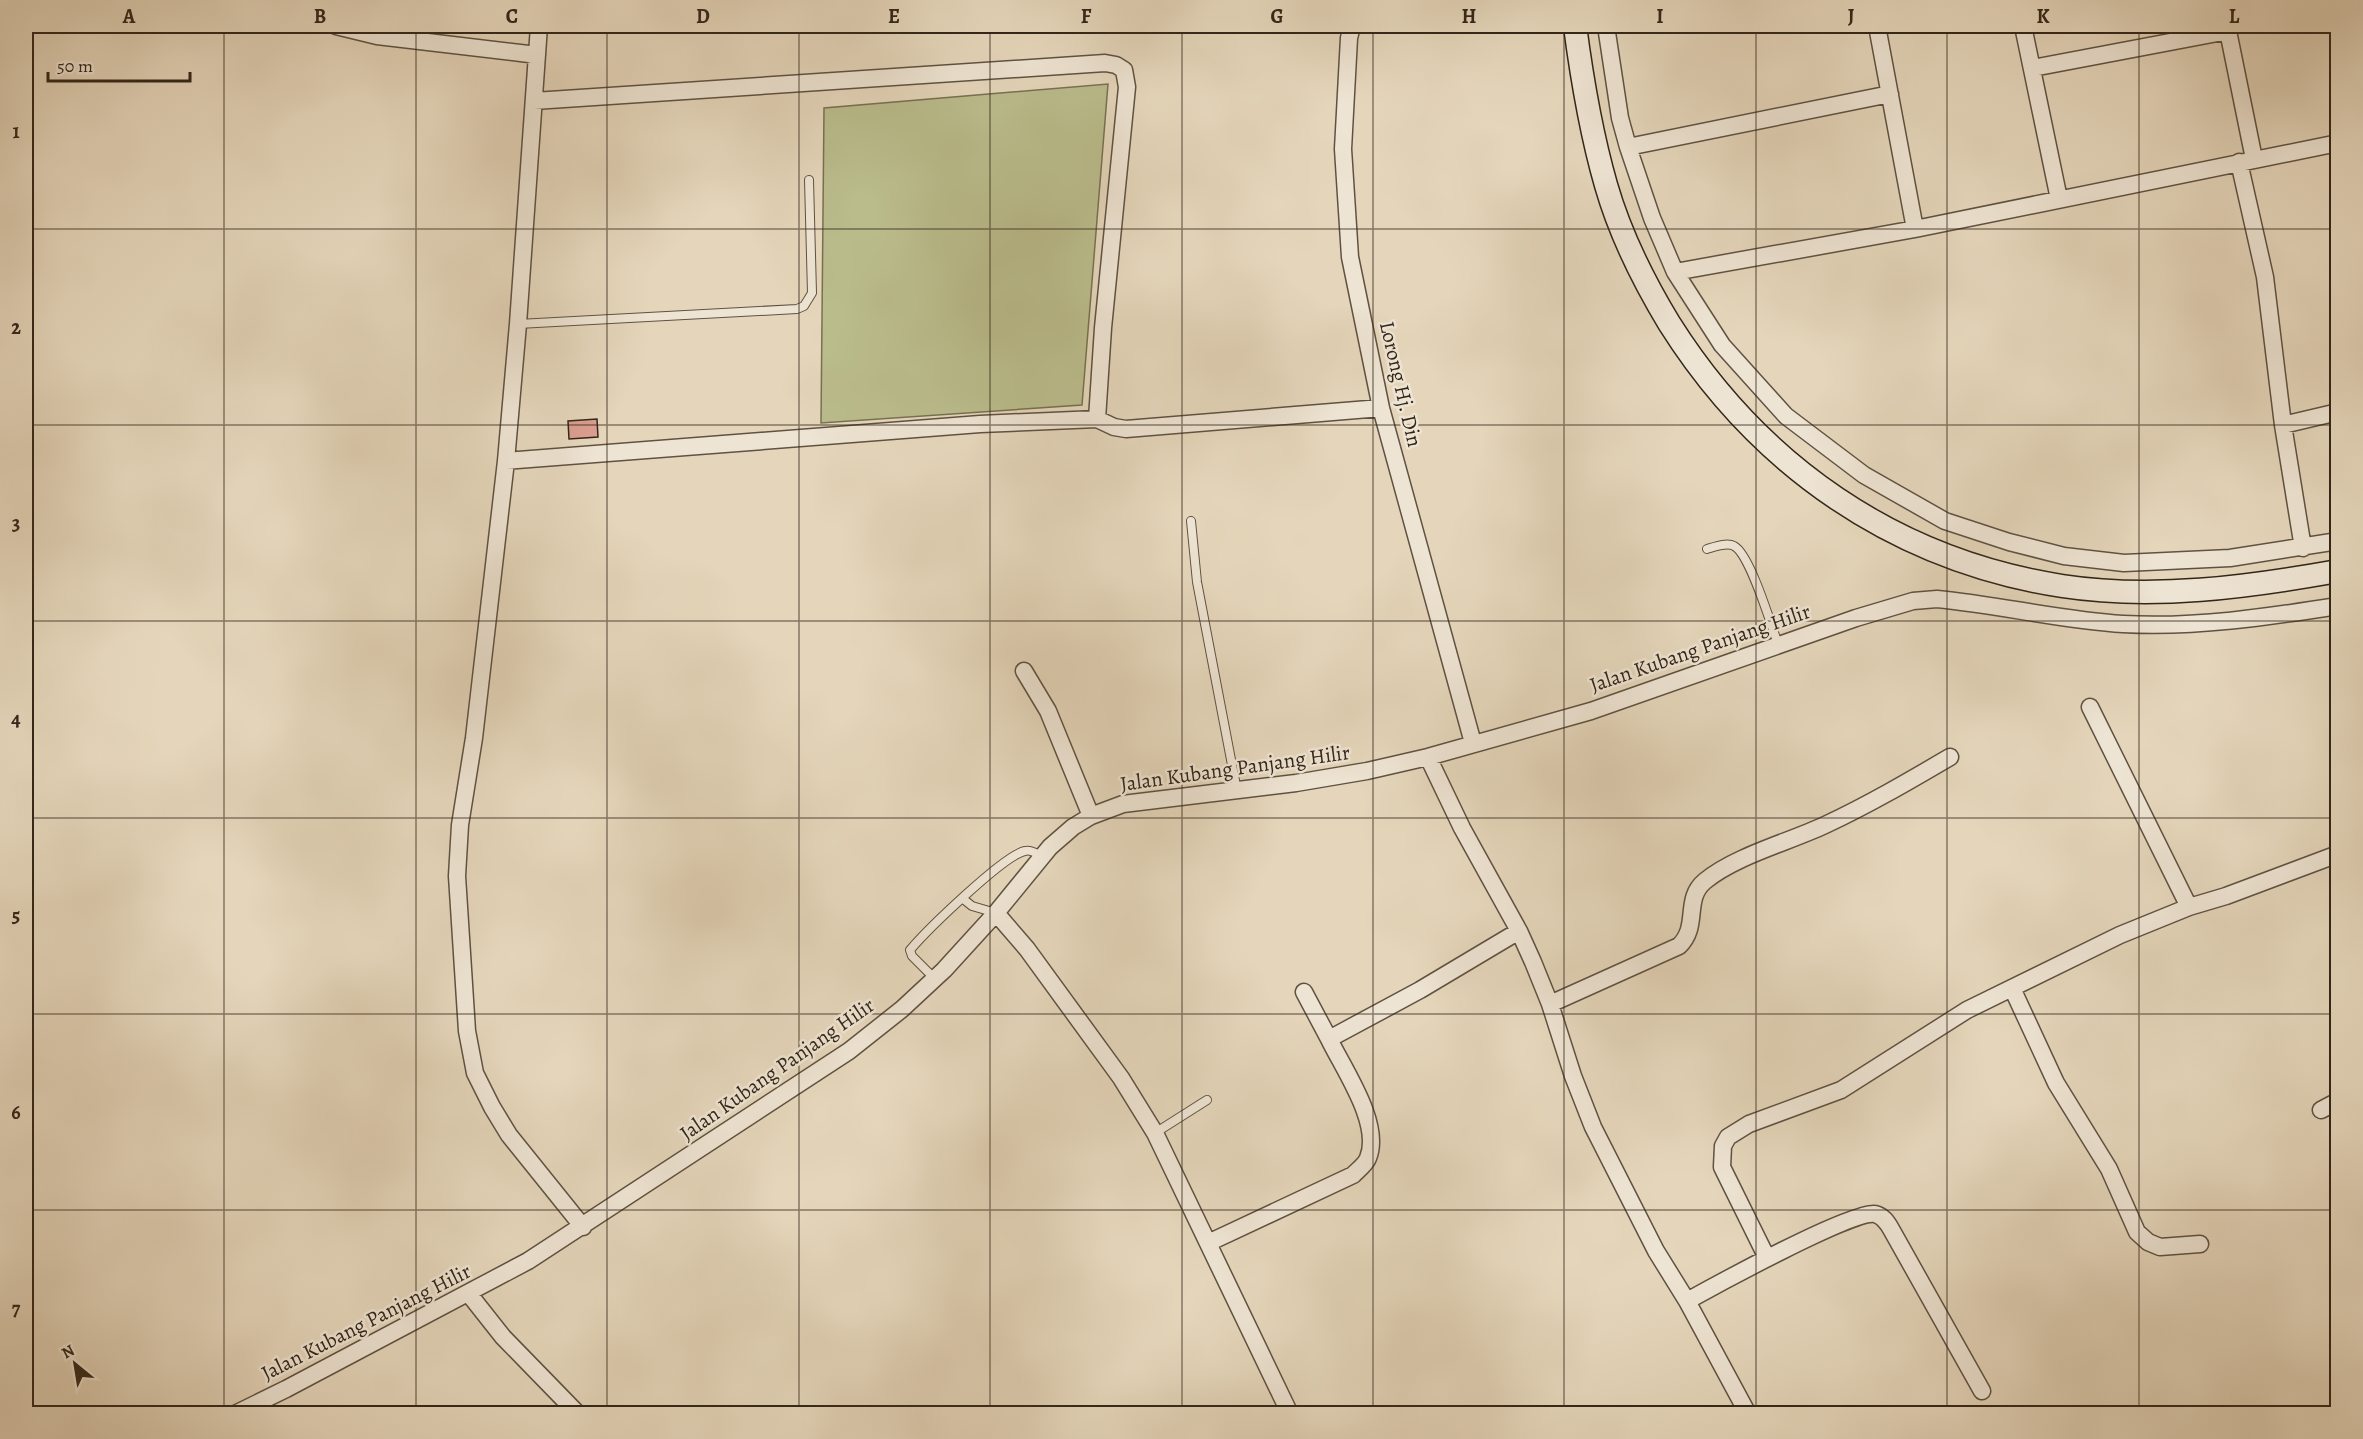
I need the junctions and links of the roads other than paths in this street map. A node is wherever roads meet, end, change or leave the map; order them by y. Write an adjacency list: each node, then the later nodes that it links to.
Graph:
1 (336, 26): 9 (street)
2 (539, 26): 9 (street)
3 (1352, 26): 21 (street, Lorong Hj. Din)
4 (1575, 26): 30 (main road)
5 (1606, 26): 14 (street)
6 (1877, 26): 11 (street)
7 (2023, 26): 10 (street)
8 (2228, 28): 10 (street); 15 (street)
9 (537, 55): 12 (street)
10 (2033, 68): 17 (street)
11 (1890, 94): 14 (street); 18 (street)
12 (534, 101): 20 (street); 23 (street)
13 (2337, 143): 15 (street)
14 (1628, 147): 19 (street)
15 (2247, 160): 17 (street); 24 (street)
16 (809, 180): 20 (lane)
17 (2059, 199): 18 (street)
18 (1915, 229): 19 (street)
19 (1675, 272): 28 (street)
20 (518, 324): 25 (street)
21 (1381, 408): 23 (street); 35 (street, Lorong Hj. Din)
22 (2337, 412): 24 (street)
23 (1096, 419): 25 (street)
24 (2283, 425): 28 (street)
25 (506, 461): 55 (street)
26 (1191, 521): 38 (lane)
27 (2337, 541): 28 (street)
28 (2303, 548)
29 (1707, 549): 32 (lane)
30 (2337, 572)
31 (2337, 606): 32 (street, Jalan Kubang Panjang Hilir)
32 (1778, 644): 35 (street, Jalan Kubang Panjang Hilir)
33 (1024, 671): 39 (street)
34 (2090, 707): 43 (street)
35 (1473, 743): 36 (street, Jalan Kubang Panjang Hilir)
36 (1428, 757): 38 (street, Jalan Kubang Panjang Hilir); 45 (street)
37 (1950, 757): 49 (street)
38 (1238, 791): 39 (street, Jalan Kubang Panjang Hilir)
39 (1091, 816): 41 (street, Jalan Kubang Panjang Hilir)
40 (2337, 854): 43 (street)
41 (1042, 856): 42 (lane); 44 (street, Jalan Kubang Panjang Hilir)
42 (962, 898): 44 (lane); 46 (lane)
43 (2189, 907): 47 (street)
44 (996, 913): 46 (street, Jalan Kubang Panjang Hilir); 54 (street)
45 (1519, 931): 49 (street); 50 (street)
46 (934, 979): 55 (street, Jalan Kubang Panjang Hilir)
47 (2012, 988): 57 (street); 58 (street)
48 (1304, 992): 50 (street)
49 (1550, 1004): 60 (street)
50 (1329, 1039): 56 (street)
51 (1208, 1100): 54 (lane)
52 (2337, 1101): 53 (street)
53 (2321, 1110)
54 (1155, 1133): 56 (street)
55 (583, 1227): 59 (street, Jalan Kubang Panjang Hilir)
56 (1208, 1243): 64 (street)
57 (2200, 1244)
58 (1767, 1258): 60 (street); 61 (street)
59 (469, 1294): 62 (street, Jalan Kubang Panjang Hilir); 63 (street)
60 (1687, 1301): 65 (street)
61 (1982, 1391)
62 (235, 1413)
63 (578, 1413)
64 (1290, 1413)
65 (1748, 1413)

